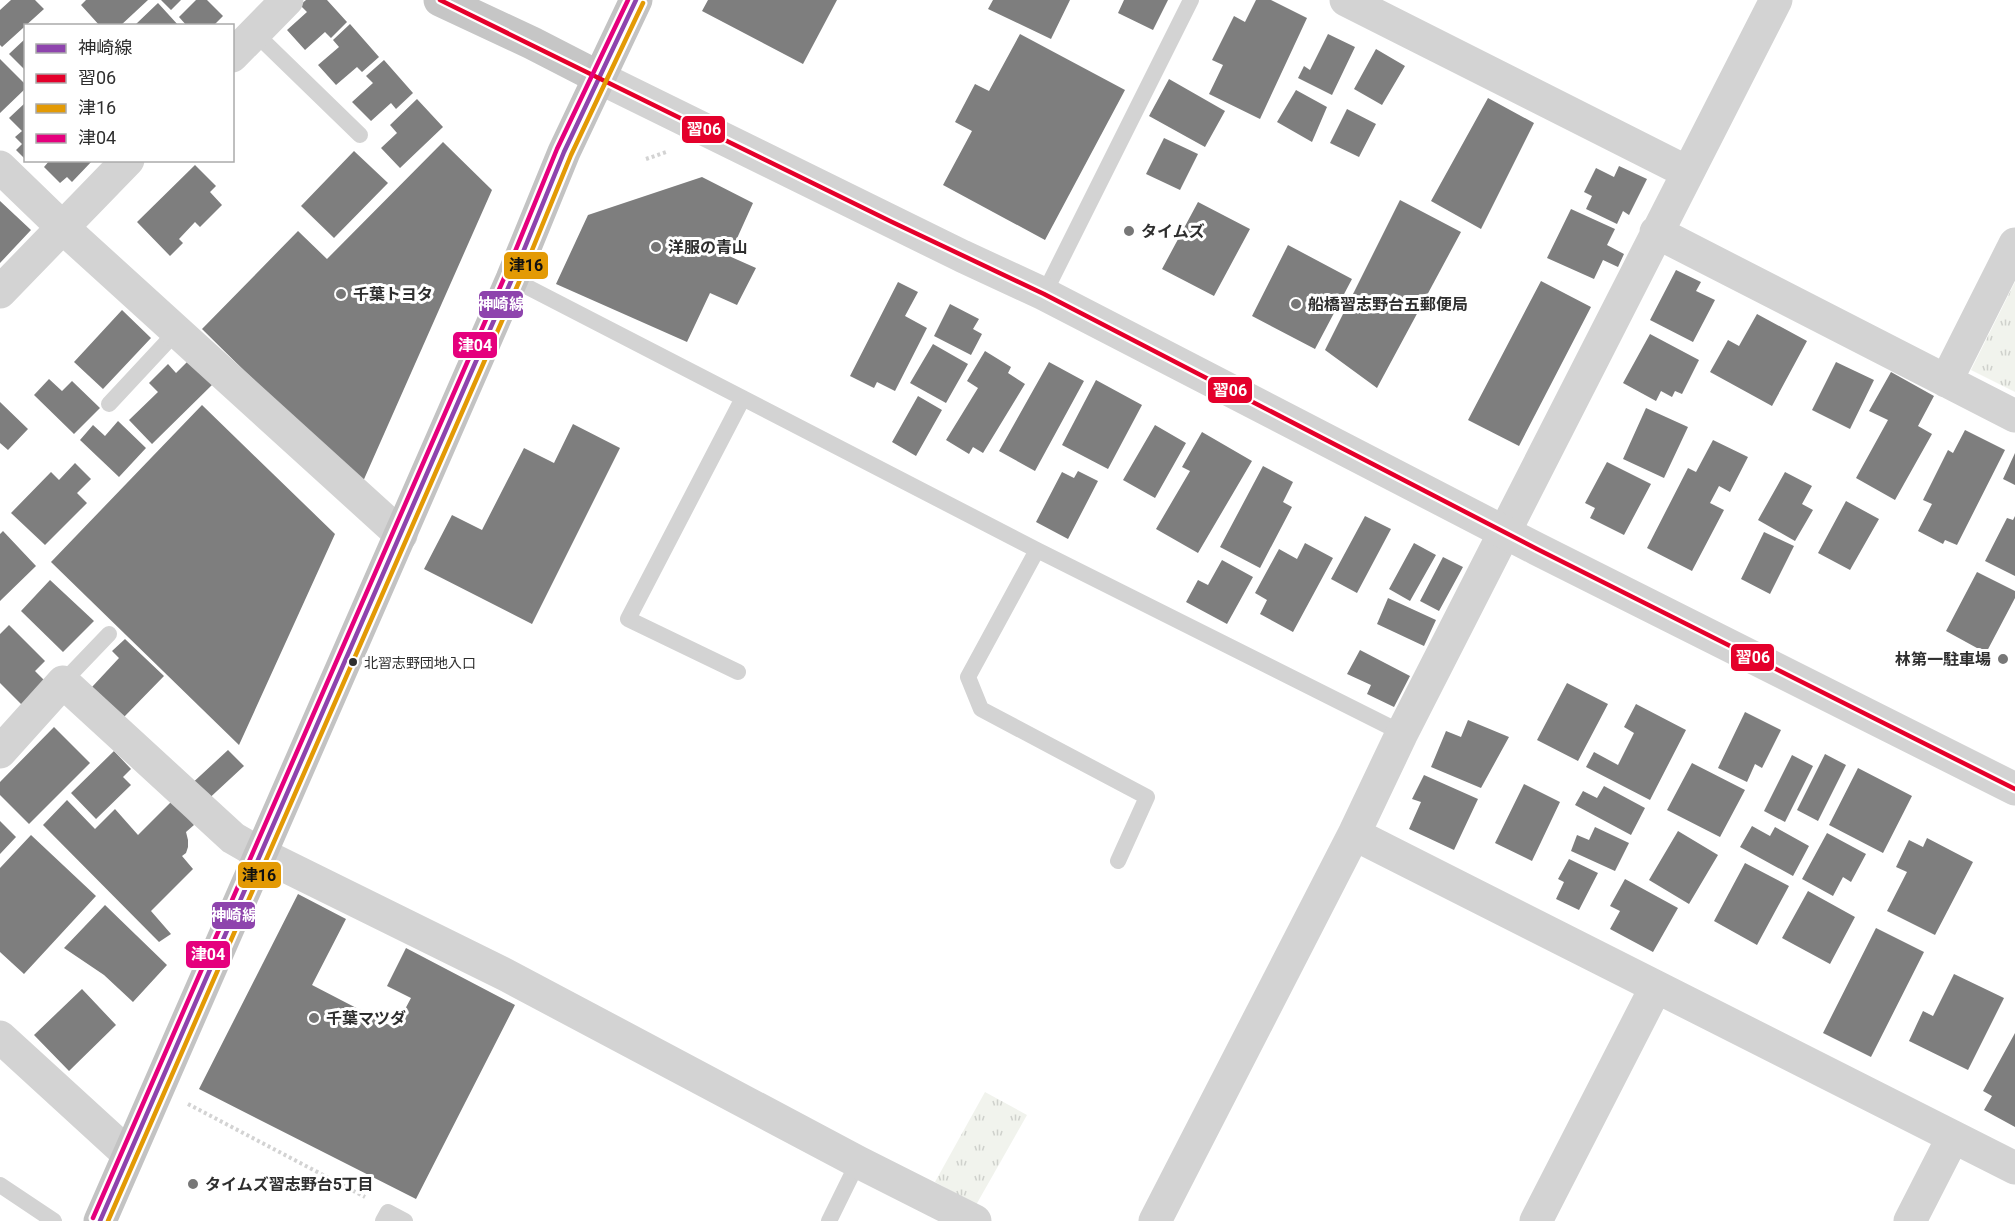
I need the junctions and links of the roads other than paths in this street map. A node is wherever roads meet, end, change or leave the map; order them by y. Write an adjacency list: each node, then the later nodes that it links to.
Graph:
1 (287, 0): 7 (street)
2 (440, 0): 9 (main road)
3 (636, 0): 9 (highway)
4 (1191, 0): 19 (lane)
5 (1347, 0): 13 (street)
6 (1776, 0): 13 (street)
7 (255, 33): 8 (street); 10 (lane)
8 (234, 54)
9 (600, 78): 17 (highway); 19 (street)
10 (360, 135)
11 (126, 162): 14 (street)
12 (0, 167): 14 (street)
13 (1687, 172): 15 (street)
14 (62, 227): 18 (street); 20 (street)
15 (1656, 232): 21 (street); 25 (street)
16 (2015, 244): 21 (street)
17 (512, 279): 22 (lane); 26 (highway)
18 (0, 292)
19 (1044, 294): 25 (street)
20 (177, 331): 23 (lane); 26 (street)
21 (1946, 381): 24 (street)
22 (743, 398): 27 (lane); 29 (lane)
23 (109, 404)
24 (2015, 416)
25 (1504, 532): 31 (street); 33 (street)
26 (401, 535): 35 (highway)
27 (1037, 550): 31 (lane); 36 (lane)
28 (109, 634): 30 (lane)
29 (738, 672)
30 (63, 682): 32 (street); 35 (street)
31 (1402, 733): 34 (street)
32 (0, 752)
33 (2015, 789)
34 (1354, 834): 37 (street); 50 (street)
35 (259, 853): 40 (highway); 41 (street)
36 (1118, 861)
37 (1656, 987): 39 (street); 51 (street)
38 (0, 1037): 40 (street)
39 (1953, 1137): 42 (street); 52 (street)
40 (128, 1154): 46 (highway)
41 (858, 1162): 48 (lane); 49 (street)
42 (2015, 1168)
43 (0, 1185): 45 (lane)
44 (385, 1216): 47 (lane)
45 (54, 1221)
46 (100, 1221)
47 (405, 1221)
48 (829, 1221)
49 (975, 1221)
50 (1155, 1221)
51 (1536, 1221)
52 (1910, 1221)

